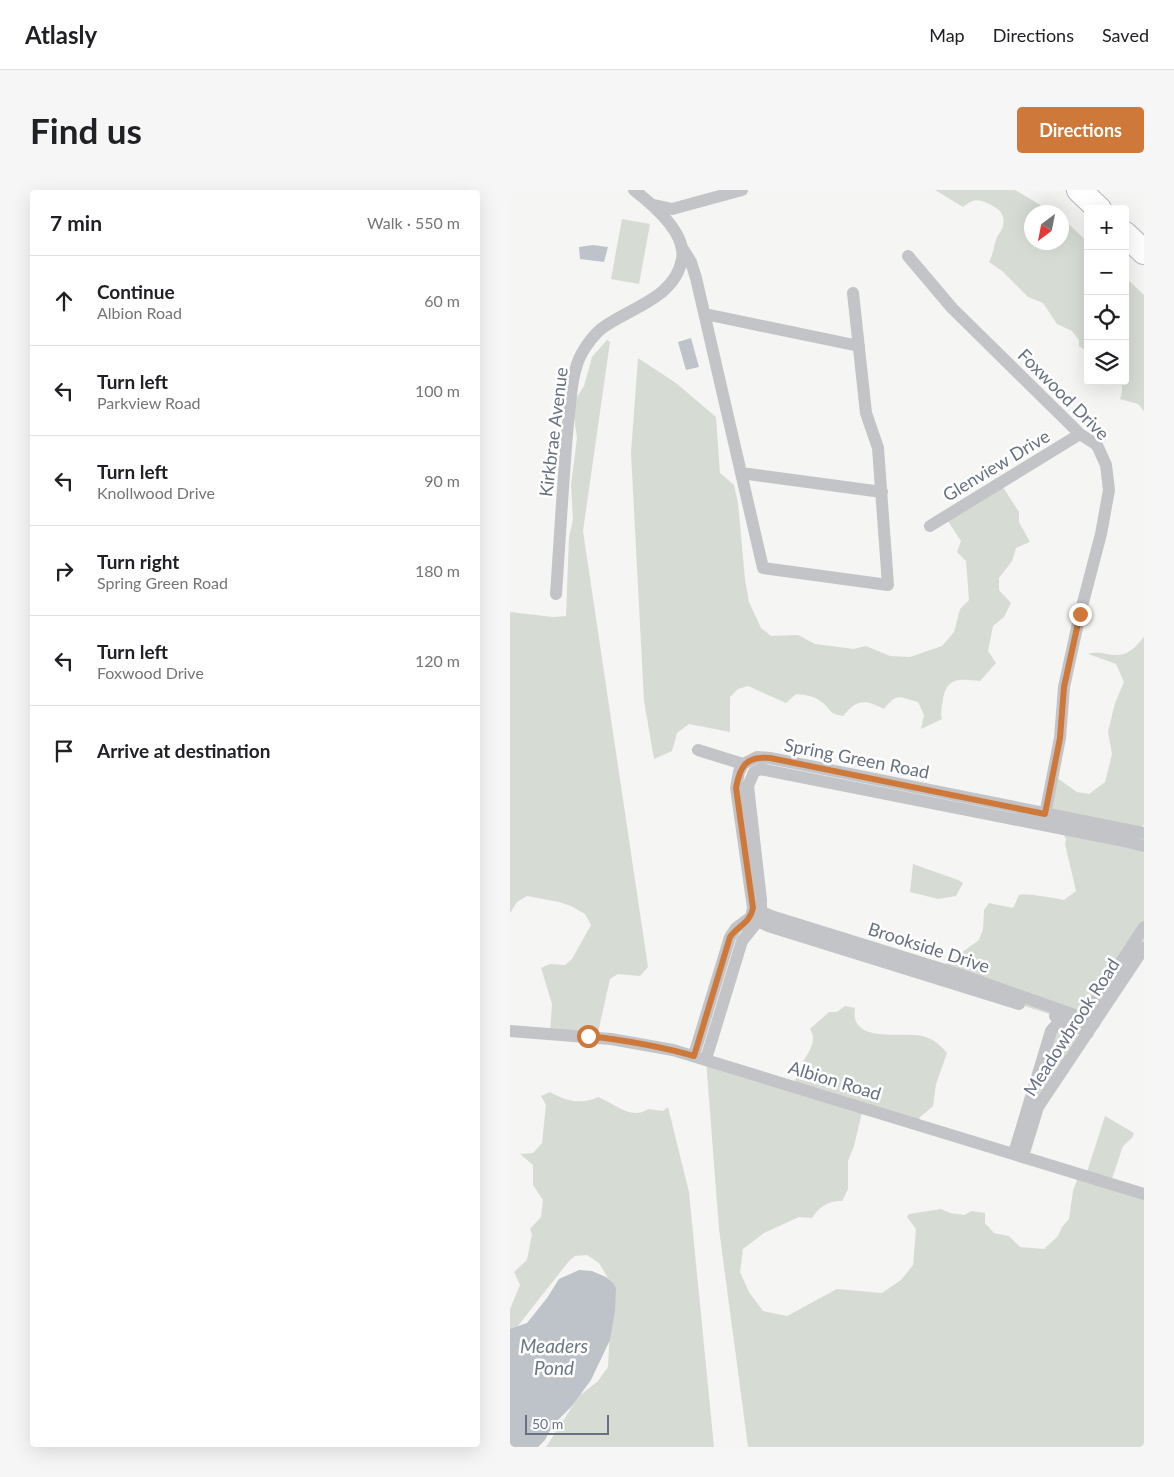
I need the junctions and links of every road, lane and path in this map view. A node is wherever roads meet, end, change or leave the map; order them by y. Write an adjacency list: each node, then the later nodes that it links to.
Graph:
1 (634, 190): 6 (street)
2 (713, 190): 5 (street)
3 (742, 190): 5 (street)
4 (1079, 190): 7 (highway)
5 (703, 200): 6 (street)
6 (654, 205): 9 (street)
7 (1095, 205)
8 (1129, 238): 10 (highway)
9 (681, 246): 13 (street); 19 (street, Kirkbrae Avenue)
10 (1144, 252)
11 (908, 256): 15 (street, Foxwood Drive)
12 (853, 293): 14 (street)
13 (704, 314): 14 (street); 16 (street)
14 (859, 346): 17 (street)
15 (1080, 434): 18 (street, Glenview Drive); 23 (street, Foxwood Drive)
16 (741, 473): 17 (street); 17 (street)
17 (882, 492)
18 (930, 526)
19 (556, 594)
20 (698, 750): 21 (street)
21 (744, 764): 22 (street, Spring Green Road); 25 (street)
22 (934, 797): 23 (street, Spring Green Road); 25 (street)
23 (1044, 819): 24 (street)
24 (1141, 839)
25 (756, 914): 28 (street, Brookside Drive); 29 (street, Brookside Drive); 31 (street)
26 (1144, 927): 29 (street, Meadowbrook Road)
27 (1144, 948): 29 (street, Meadowbrook Road)
28 (1068, 1022): 29 (street, Brookside Drive); 32 (street, Meadowbrook Road)
29 (1088, 1025): 32 (street, Meadowbrook Road)
30 (510, 1031): 31 (street, Albion Road)
31 (700, 1057): 32 (street, Albion Road)
32 (1019, 1155): 33 (street, Albion Road)
33 (1144, 1194)

